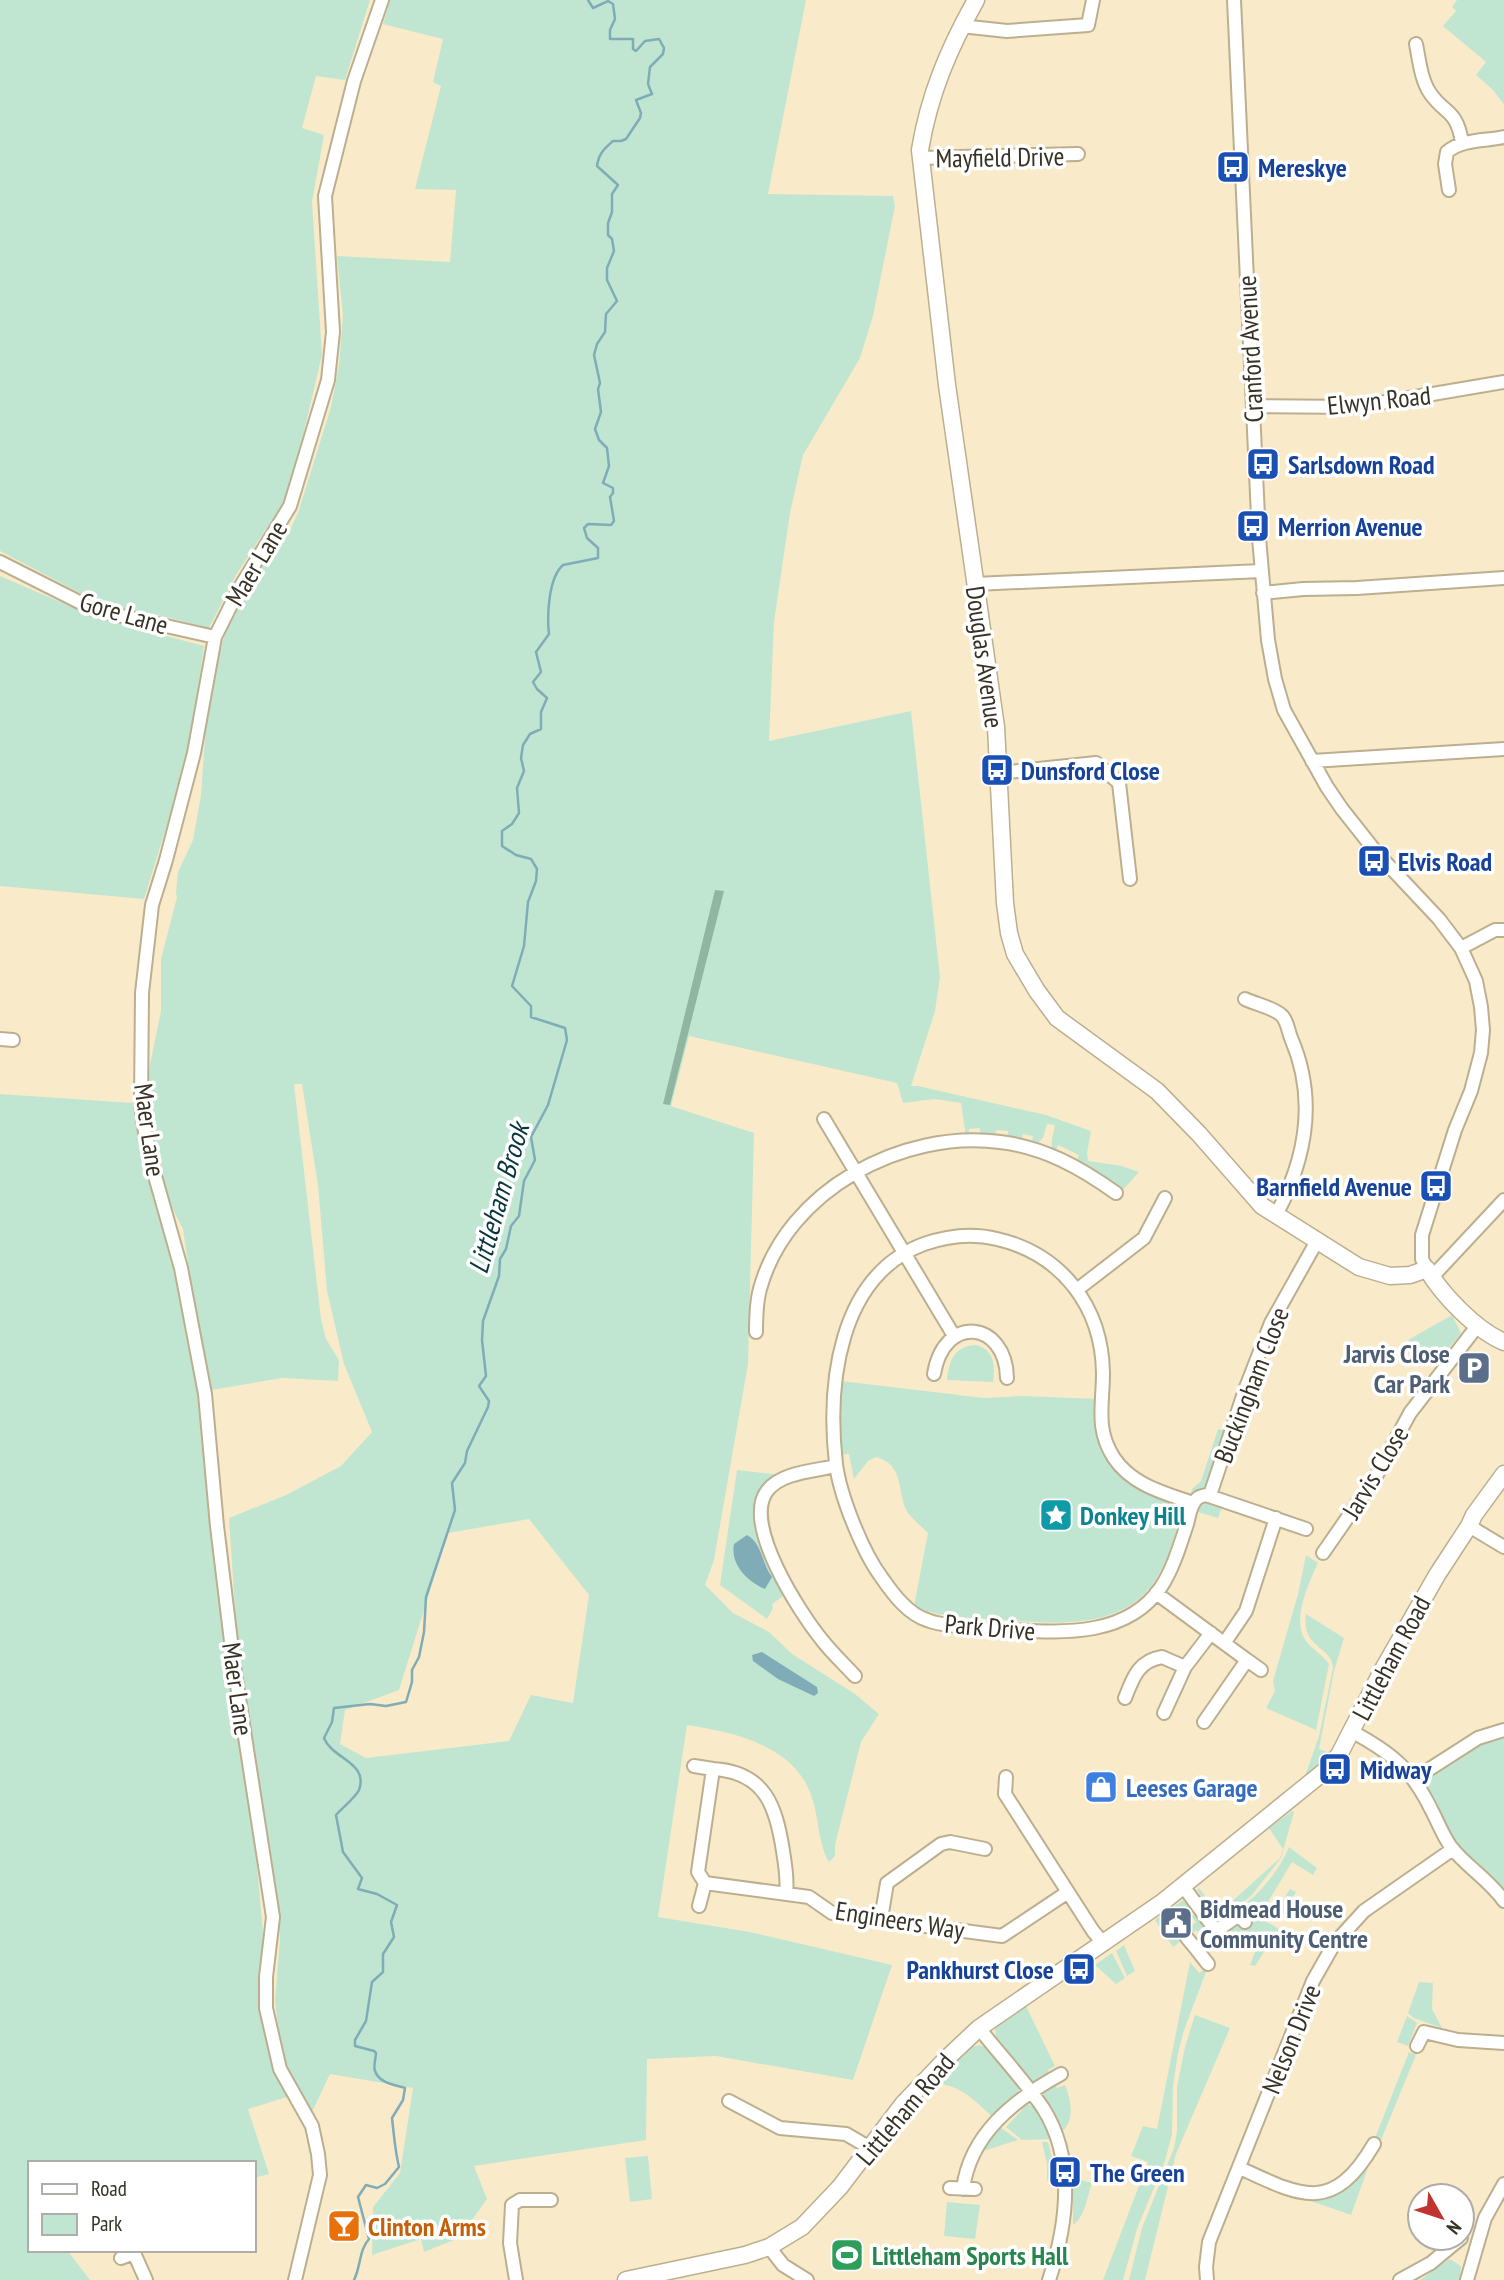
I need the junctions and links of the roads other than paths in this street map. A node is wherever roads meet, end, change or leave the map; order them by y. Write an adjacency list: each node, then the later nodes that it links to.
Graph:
1 (382, 0): 19 (street, Maer Lane)
2 (976, 0): 5 (street, Douglas Avenue)
3 (1093, 0): 5 (street)
4 (1234, 0): 13 (street, Cranford Avenue)
5 (961, 26): 10 (street, Douglas Avenue)
6 (1416, 44): 8 (street)
7 (1504, 137): 8 (street)
8 (1462, 143): 11 (street)
9 (1078, 155): 10 (street, Mayfield Drive)
10 (921, 158): 17 (street, Douglas Avenue)
11 (1449, 190)
12 (1504, 382): 13 (street, Elwyn Road)
13 (1253, 406): 15 (street, Cranford Avenue)
14 (0, 562): 19 (street, Gore Lane)
15 (1261, 571): 17 (street); 18 (street, Cranford Avenue)
16 (1504, 578): 18 (street)
17 (975, 584): 22 (street, Douglas Avenue)
18 (1263, 593): 21 (street, Cranford Avenue)
19 (215, 637): 103 (street, Maer Lane)
20 (1504, 749): 21 (street)
21 (1312, 761): 25 (street, Cranford Avenue)
22 (999, 773): 23 (street); 32 (street, Douglas Avenue)
23 (1130, 879)
24 (1504, 930): 25 (street)
25 (1461, 948): 35 (street, Cranford Avenue)
26 (1245, 999): 32 (street)
27 (824, 1119): 28 (street)
28 (856, 1172): 29 (street); 34 (street); 38 (street)
29 (1116, 1193)
30 (1166, 1198): 36 (street)
31 (1504, 1200): 35 (street)
32 (1276, 1215): 33 (street, Douglas Avenue)
33 (1317, 1241): 35 (street, Douglas Avenue); 45 (street, Buckingham Close)
34 (905, 1253): 36 (street, Park Drive); 39 (street); 43 (street, Park Drive)
35 (1429, 1273): 37 (street)
36 (1077, 1289): 46 (street, Park Drive)
37 (1478, 1325): 40 (street); 51 (street, Jarvis Close)
38 (756, 1332)
39 (954, 1336): 41 (street); 42 (street)
40 (1504, 1342)
41 (934, 1374)
42 (1007, 1378)
43 (836, 1466): 52 (street, Park Drive); 58 (street)
44 (1504, 1474): 48 (street, Littleham Road)
45 (1210, 1495): 46 (street); 47 (street)
46 (1193, 1503): 52 (street, Park Drive)
47 (1276, 1518): 49 (street); 54 (street)
48 (1469, 1526): 50 (street); 63 (street, Littleham Road)
49 (1306, 1529)
50 (1504, 1547)
51 (1323, 1553)
52 (1156, 1593): 53 (street)
53 (1211, 1633): 54 (street); 56 (street)
54 (1225, 1642): 55 (street)
55 (1247, 1660): 57 (street); 61 (street)
56 (1185, 1667): 59 (street); 60 (street)
57 (1261, 1670)
58 (855, 1676)
59 (1125, 1698)
60 (1164, 1713)
61 (1204, 1722)
62 (1504, 1730): 67 (street)
63 (1351, 1731): 67 (street); 71 (street, Littleham Road)
64 (694, 1766): 65 (street)
65 (713, 1769): 70 (street); 73 (street)
66 (1006, 1777): 72 (street)
67 (1414, 1779): 69 (street)
68 (985, 1849): 76 (street)
69 (1453, 1849): 74 (street); 91 (street, Nelson Drive)
70 (705, 1883): 73 (street, Engineers Way); 75 (street)
71 (1184, 1886): 78 (street); 80 (street, Littleham Road)
72 (1068, 1892): 76 (street, Engineers Way); 80 (street)
73 (786, 1894): 76 (street, Engineers Way)
74 (1504, 1901)
75 (699, 1906)
76 (881, 1919)
77 (1245, 1922): 78 (street)
78 (1216, 1931): 81 (street)
79 (1187, 1938): 81 (street)
80 (1104, 1944): 83 (street, Littleham Road)
81 (1197, 1950): 82 (street)
82 (1208, 1964)
83 (979, 2028): 87 (street); 90 (street, Littleham Road)
84 (1504, 2043): 85 (street)
85 (1417, 2046)
86 (1061, 2074): 87 (street)
87 (1030, 2091): 93 (street); 107 (street)
88 (729, 2101): 90 (street)
89 (1374, 2144): 91 (street)
90 (870, 2148): 97 (street, Littleham Road)
91 (1240, 2168): 108 (street, Nelson Drive)
92 (1504, 2184): 95 (street)
93 (963, 2189)
94 (551, 2200): 104 (street)
95 (1485, 2218): 96 (street); 101 (street)
96 (1476, 2223)
97 (769, 2247): 105 (street, Littleham Road); 106 (street)
98 (1445, 2252): 109 (street)
99 (1453, 2252): 101 (street)
100 (121, 2258): 102 (street)
101 (1471, 2264): 110 (street)
102 (146, 2280)
103 (295, 2280)
104 (516, 2280)
105 (626, 2280)
106 (807, 2280)
107 (1049, 2280)
108 (1207, 2280)
109 (1400, 2280)
110 (1467, 2280)

